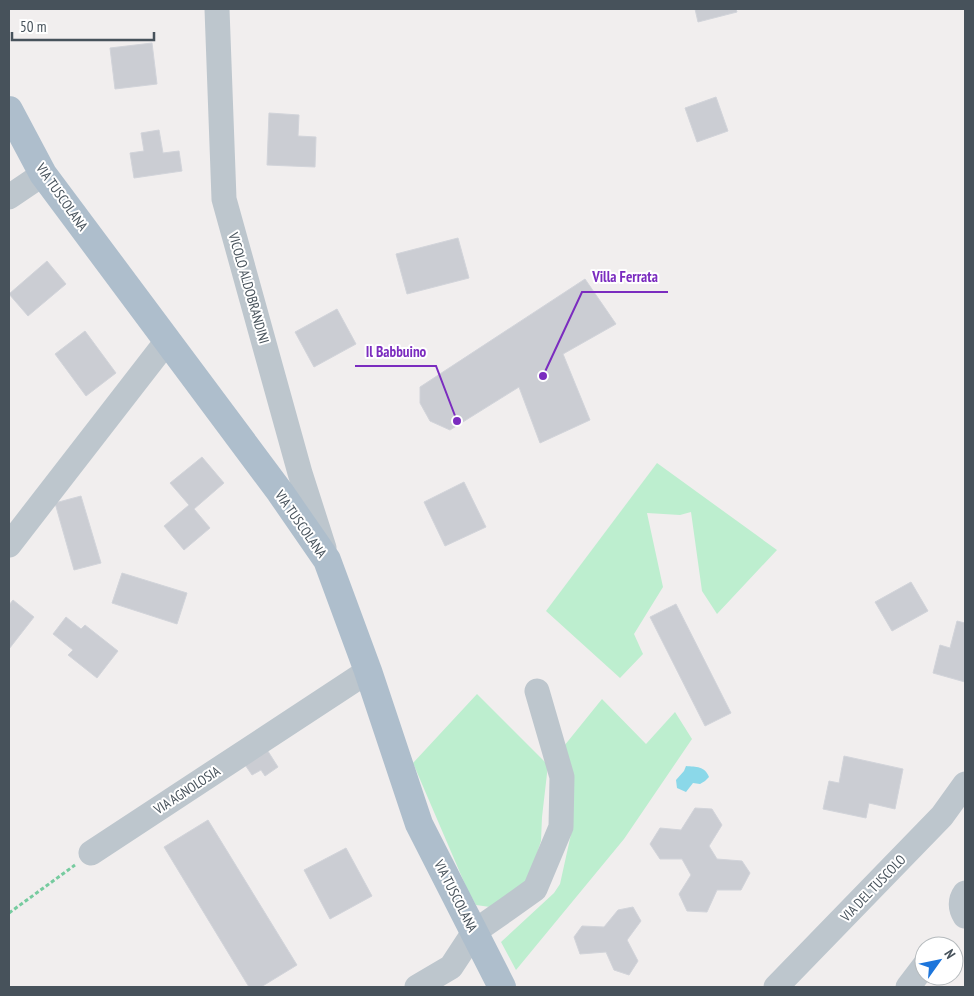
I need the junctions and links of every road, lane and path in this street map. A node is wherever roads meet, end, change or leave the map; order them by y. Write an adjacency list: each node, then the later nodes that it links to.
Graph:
1 (217, 9): 6 (street, VICOLO ALDOBRANDINI)
2 (9, 110): 3 (main road, VIA TUSCOLANA)
3 (43, 174): 4 (street); 5 (main road, VIA TUSCOLANA)
4 (9, 197)
5 (167, 340): 7 (main road, VIA TUSCOLANA); 8 (street)
6 (300, 473): 7 (street); 9 (street, VICOLO ALDOBRANDINI)
7 (280, 492): 9 (main road, VIA TUSCOLANA)
8 (9, 545)
9 (328, 560): 10 (main road, VIA TUSCOLANA)
10 (368, 670): 13 (street, VIA AGNOLOSIA); 17 (main road, VIA TUSCOLANA)
11 (537, 691): 17 (street)
12 (965, 784): 20 (street, VIA DEL TUSCOLO)
13 (91, 853): 15 (path)
14 (965, 893): 16 (street)
15 (9, 913)
16 (965, 916)
17 (474, 932): 18 (street); 19 (main road, VIA TUSCOLANA)
18 (417, 987)
19 (502, 987)
20 (776, 987)

